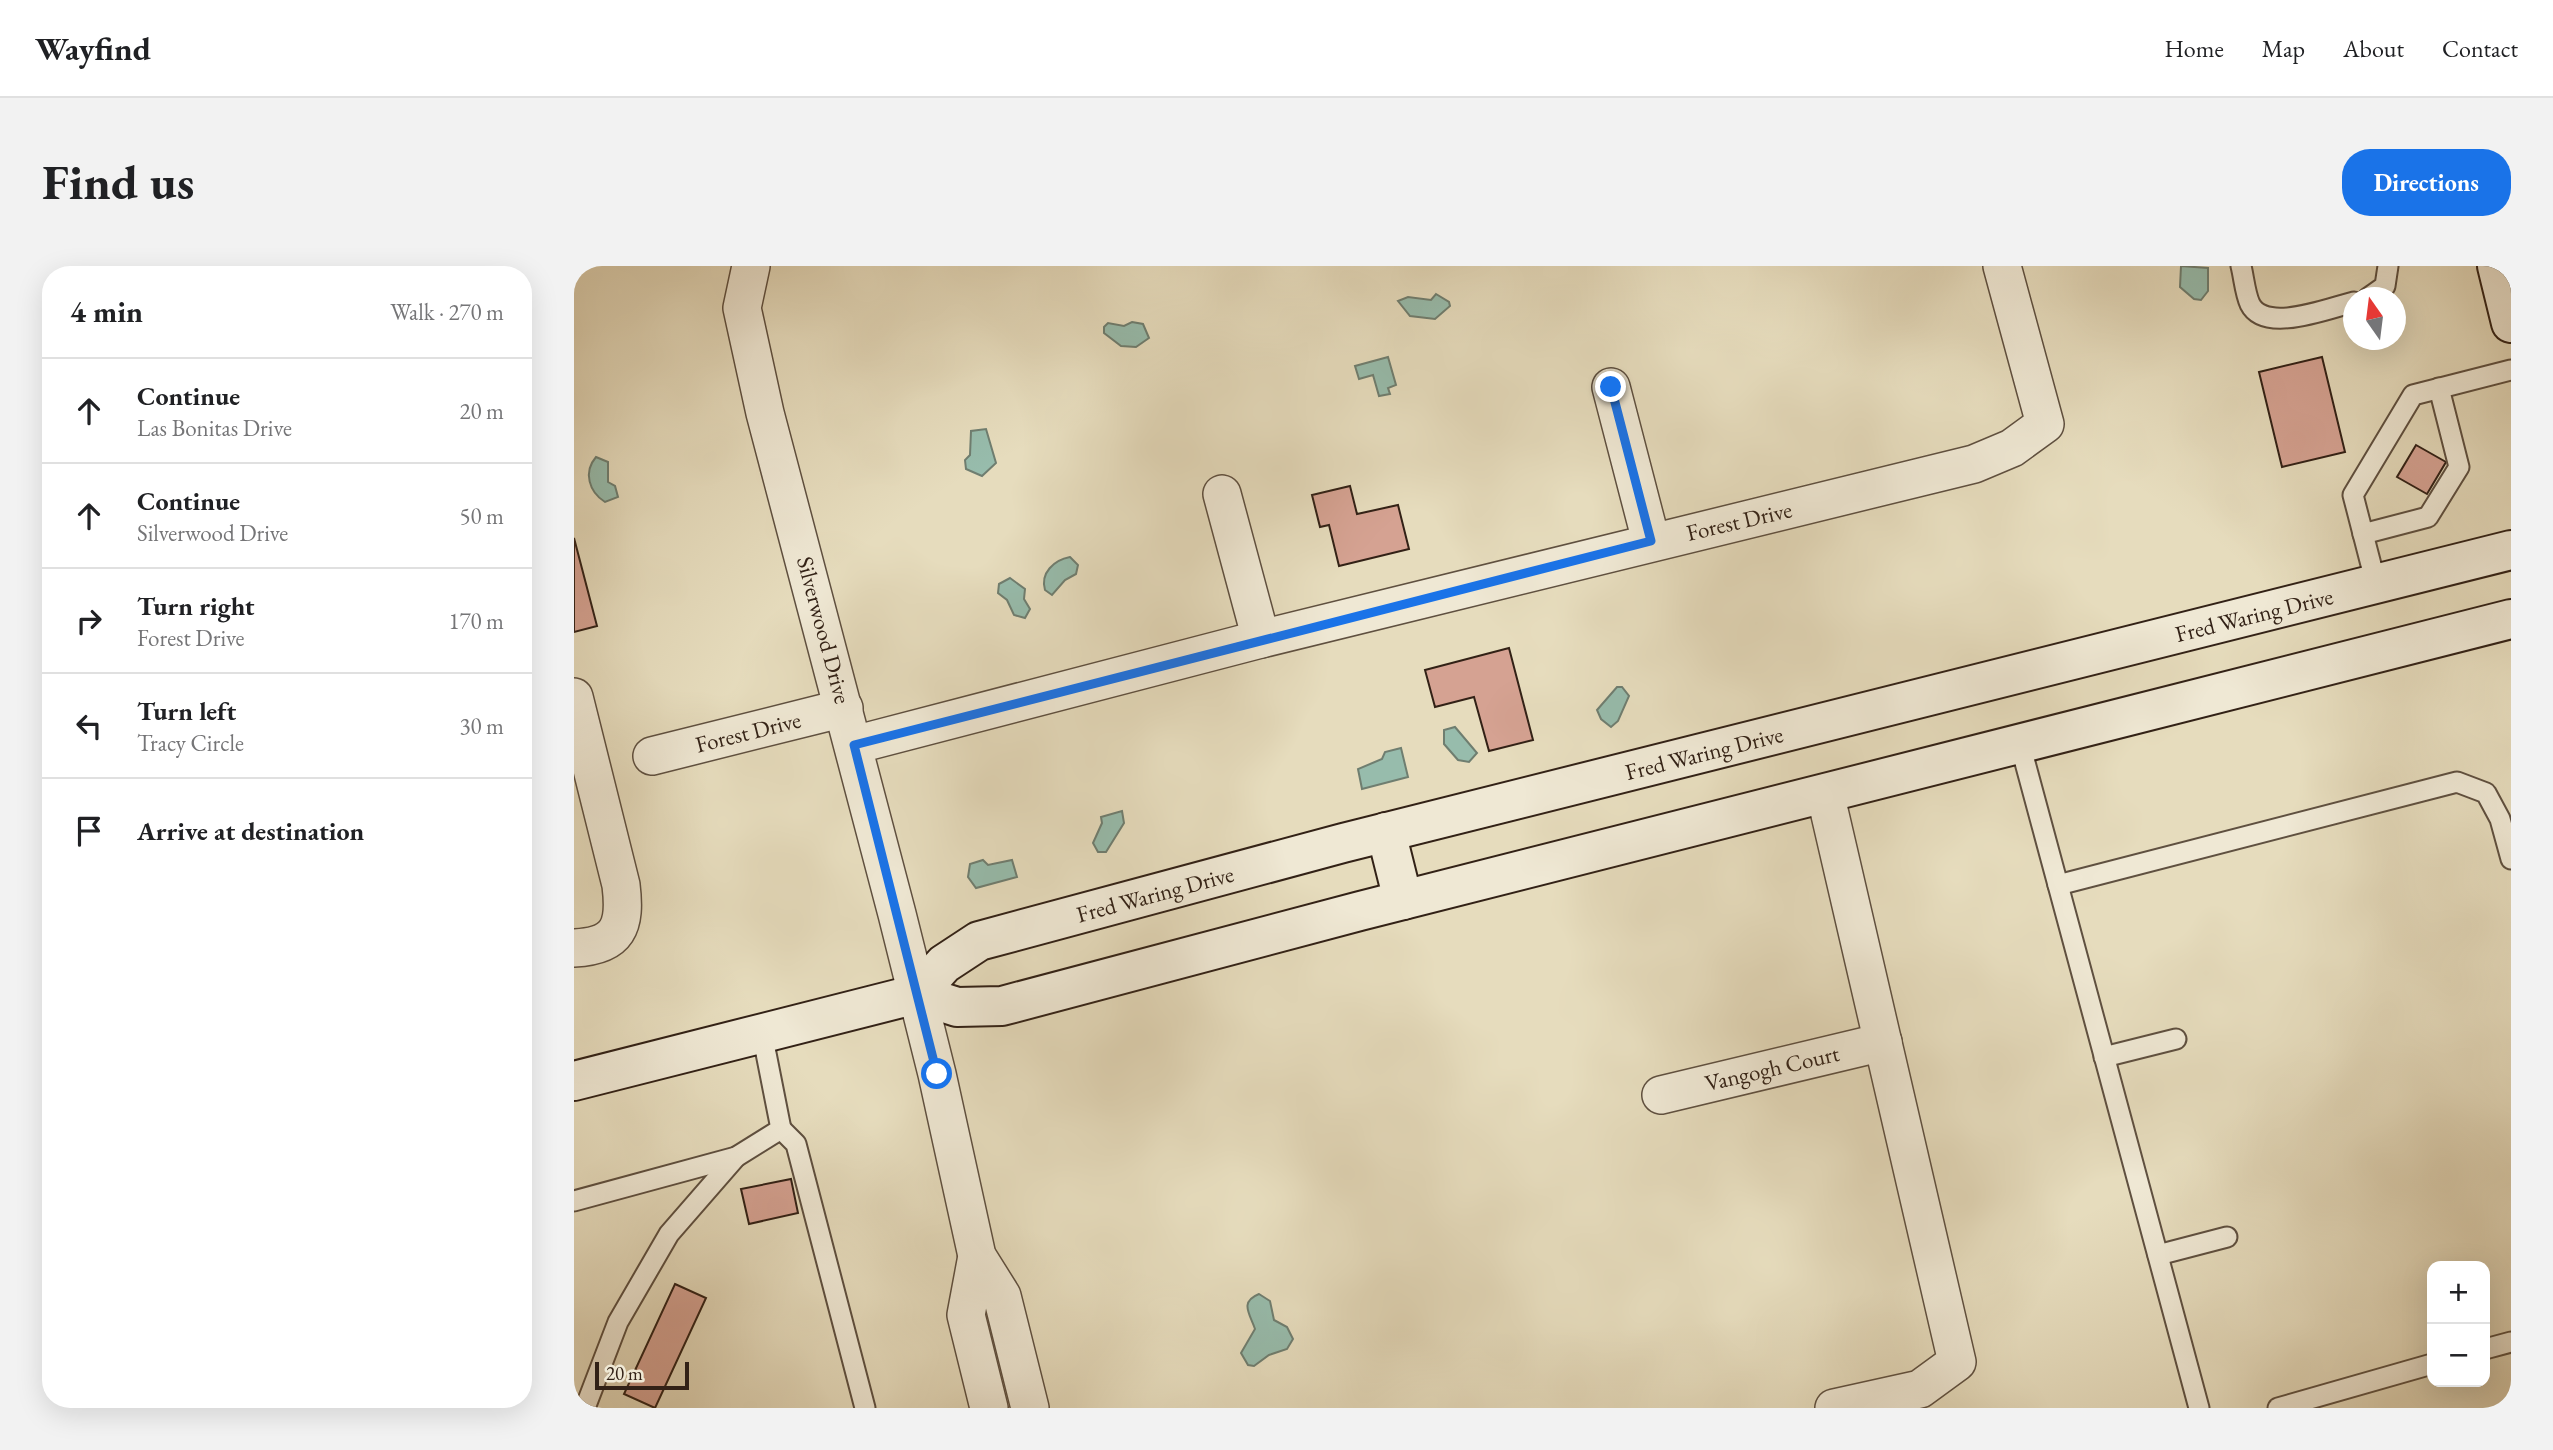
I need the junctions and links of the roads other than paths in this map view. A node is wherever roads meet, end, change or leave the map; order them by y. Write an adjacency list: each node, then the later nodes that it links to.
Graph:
1 (751, 266): 20 (street, Silverwood Drive)
2 (2002, 266): 14 (street, Forest Drive)
3 (2241, 266): 7 (lane)
4 (2388, 266): 6 (lane)
5 (2497, 266): 8 (main road)
6 (2384, 287)
7 (2343, 305)
8 (2511, 323)
9 (2511, 370): 11 (lane)
10 (1611, 387): 14 (street)
11 (2439, 388): 13 (lane); 13 (lane)
12 (1222, 494): 18 (street)
13 (2363, 534): 16 (lane)
14 (1651, 541): 18 (street, Forest Drive)
15 (2511, 550): 16 (main road, Fred Waring Drive)
16 (2376, 584): 25 (main road, Fred Waring Drive)
17 (2511, 619): 21 (main road)
18 (1261, 639): 22 (street, Forest Drive)
19 (574, 696): 29 (street)
20 (844, 708): 22 (street, Silverwood Drive); 23 (street, Forest Drive)
21 (2020, 744): 24 (main road); 27 (lane)
22 (854, 745): 30 (street, Silverwood Drive)
23 (652, 756)
24 (1825, 793): 28 (main road); 33 (street)
25 (1386, 832): 28 (main road); 30 (main road, Fred Waring Drive)
26 (2511, 859): 27 (lane)
27 (2057, 885): 34 (lane)
28 (1403, 900): 30 (main road)
29 (574, 948)
30 (917, 994): 31 (main road); 42 (street, Silverwood Drive)
31 (762, 1033): 35 (main road); 37 (lane)
32 (2176, 1039): 34 (lane)
33 (1883, 1042): 36 (street, Vangogh Court); 50 (street)
34 (2104, 1057): 41 (lane)
35 (574, 1081)
36 (1661, 1095)
37 (781, 1129): 38 (lane); 47 (lane)
38 (736, 1157): 39 (lane); 46 (lane)
39 (574, 1201)
40 (2227, 1237): 41 (lane)
41 (2158, 1255): 51 (lane)
42 (976, 1256): 48 (street); 49 (street)
43 (2511, 1342): 44 (lane)
44 (2490, 1348)
45 (2427, 1365): 52 (lane)
46 (585, 1408)
47 (865, 1408)
48 (989, 1408)
49 (1030, 1408)
50 (1834, 1408)
51 (2199, 1408)
52 (2278, 1408)

